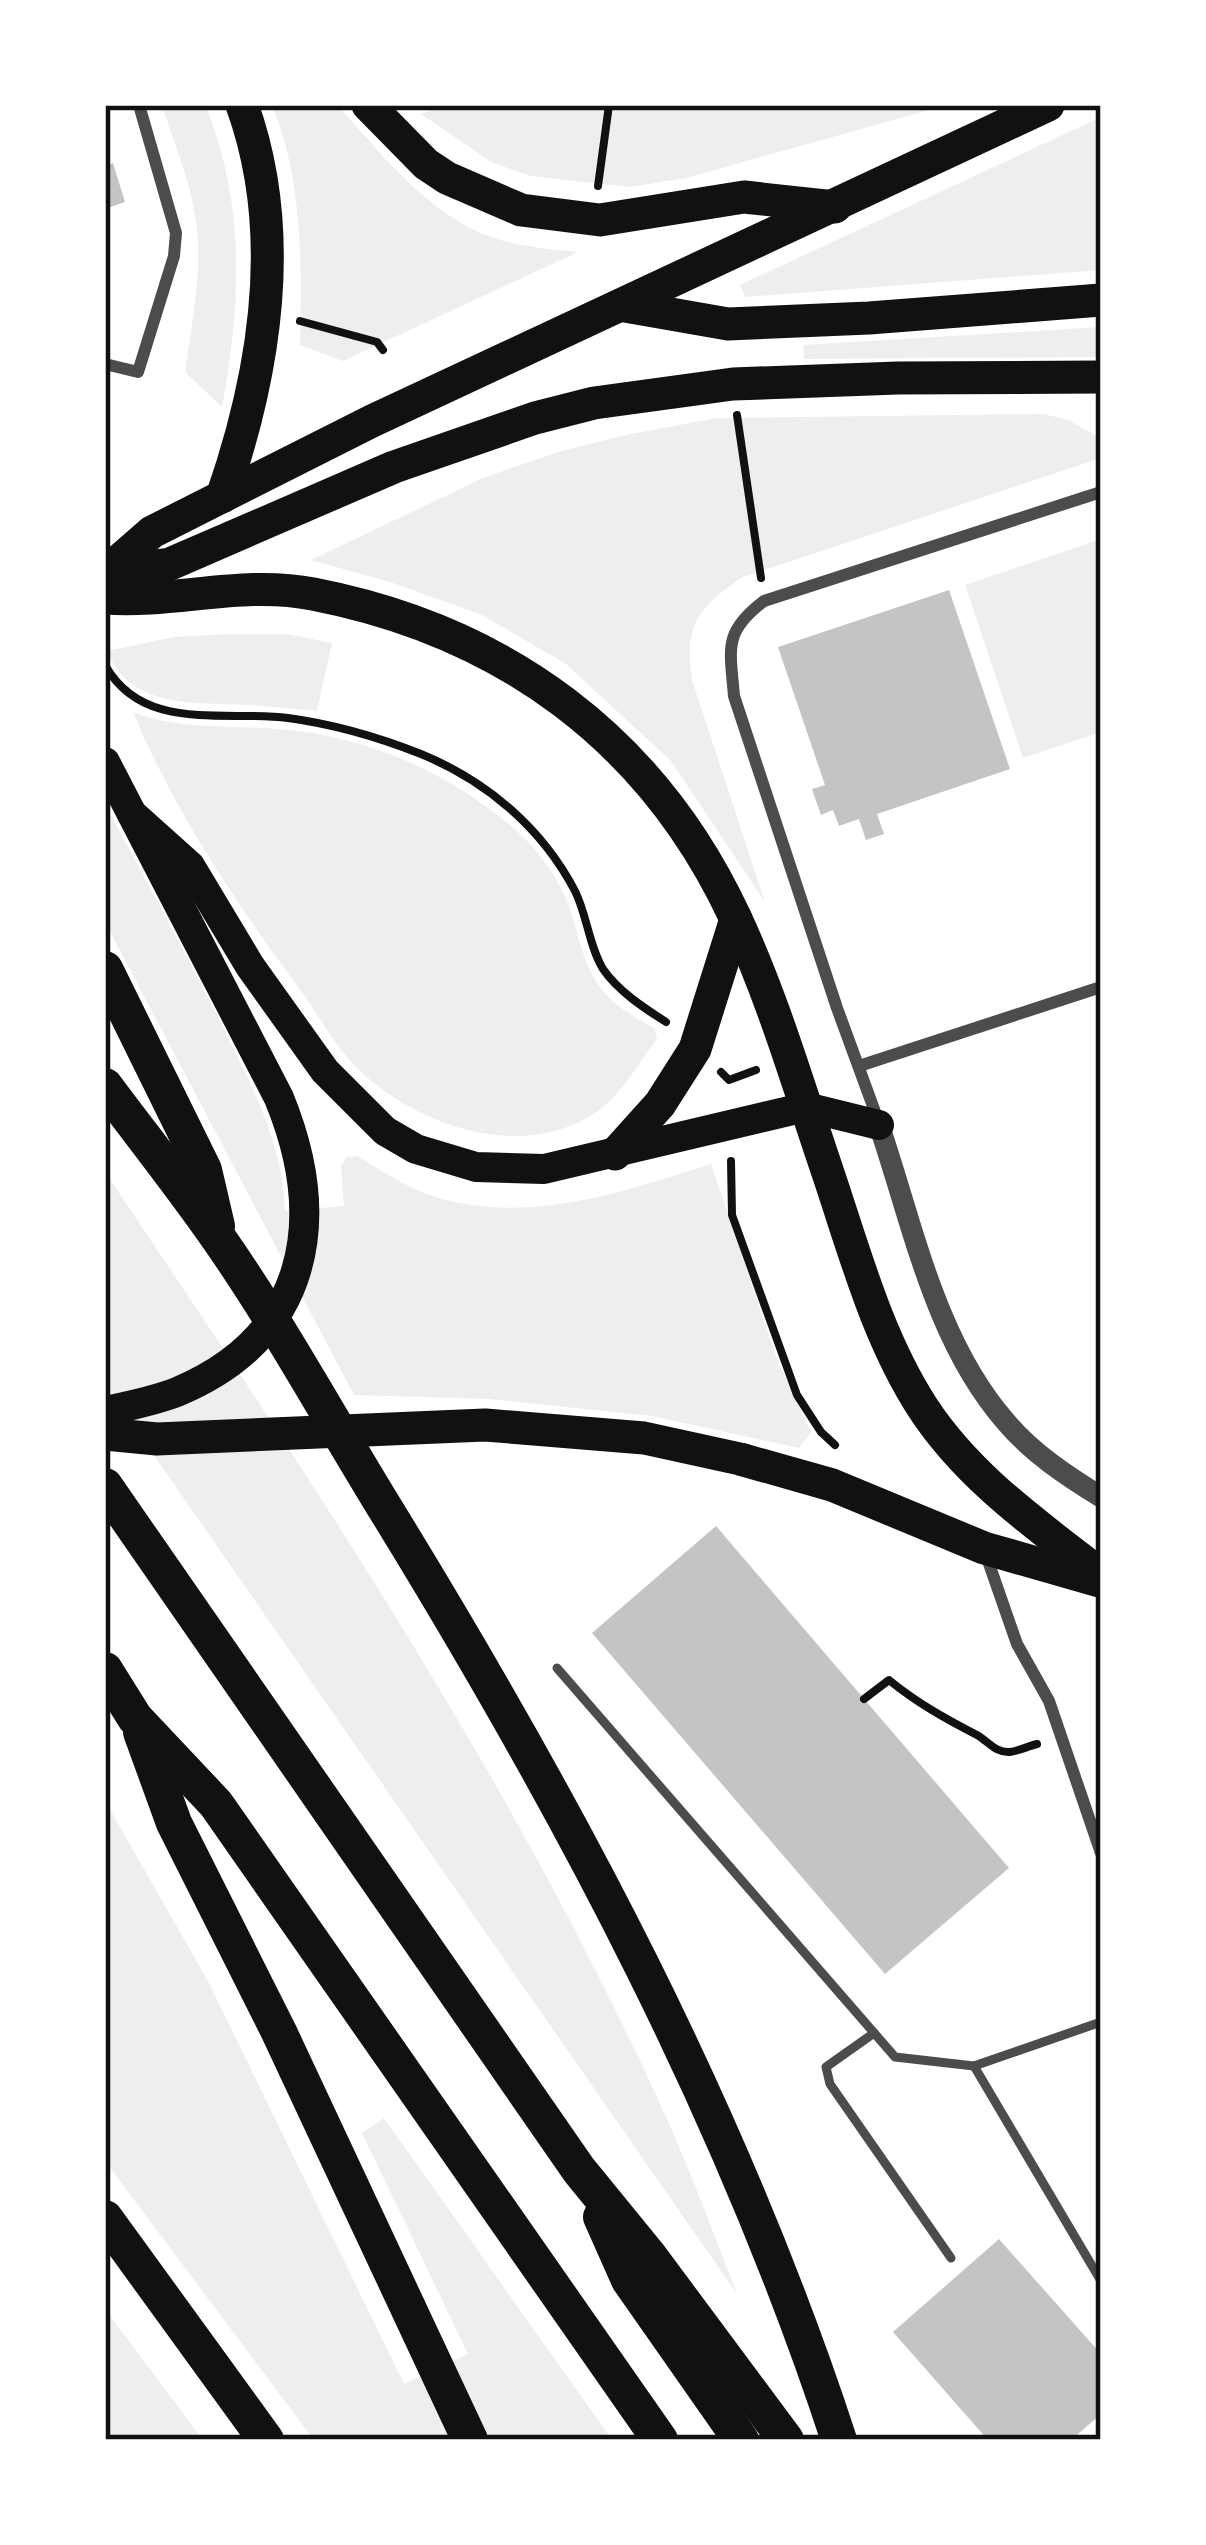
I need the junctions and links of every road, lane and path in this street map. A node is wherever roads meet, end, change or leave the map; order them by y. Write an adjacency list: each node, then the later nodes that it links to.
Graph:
1 (139, 105): 12 (street)
2 (242, 105): 16 (highway)
3 (368, 105): 7 (highway)
4 (609, 105): 6 (path)
5 (1048, 105): 7 (highway)
6 (598, 190)
7 (837, 207): 9 (highway)
8 (1101, 300): 9 (highway)
9 (625, 306): 16 (highway)
10 (298, 321): 11 (path)
11 (383, 350)
12 (105, 364)
13 (733, 384): 14 (highway); 17 (highway); 18 (path)
14 (1093, 385)
15 (1101, 492): 18 (street)
16 (222, 497): 17 (highway)
17 (106, 581): 22 (highway)
18 (764, 601): 26 (street)
19 (105, 665): 25 (path)
20 (105, 762): 21 (main road)
21 (132, 814): 33 (main road); 35 (main road)
22 (736, 919): 30 (highway); 33 (highway)
23 (105, 969): 34 (highway)
24 (1101, 987): 26 (street)
25 (672, 1026)
26 (859, 1066): 31 (street)
27 (715, 1067): 28 (path)
28 (756, 1070)
29 (105, 1086): 34 (highway)
30 (806, 1107): 31 (main road); 33 (main road); 41 (highway)
31 (879, 1125): 39 (street)
32 (731, 1153): 37 (path)
33 (615, 1154)
34 (220, 1241): 60 (highway)
35 (105, 1412)
36 (105, 1434): 40 (highway)
37 (837, 1448)
38 (105, 1486): 51 (highway)
39 (1101, 1497)
40 (984, 1548): 41 (highway); 46 (street)
41 (1101, 1578)
42 (557, 1669): 49 (lane)
43 (105, 1670): 45 (highway)
44 (864, 1699): 46 (path)
45 (135, 1718): 56 (highway); 57 (highway)
46 (1061, 1736): 47 (street)
47 (1101, 1853)
48 (1101, 2022): 50 (lane)
49 (874, 2032): 50 (lane); 53 (lane)
50 (974, 2066): 54 (lane)
51 (579, 2170): 58 (highway); 59 (highway)
52 (105, 2218): 55 (highway)
53 (951, 2258)
54 (1101, 2281)
55 (266, 2440)
56 (470, 2440)
57 (660, 2440)
58 (741, 2440)
59 (786, 2440)
60 (839, 2440)

